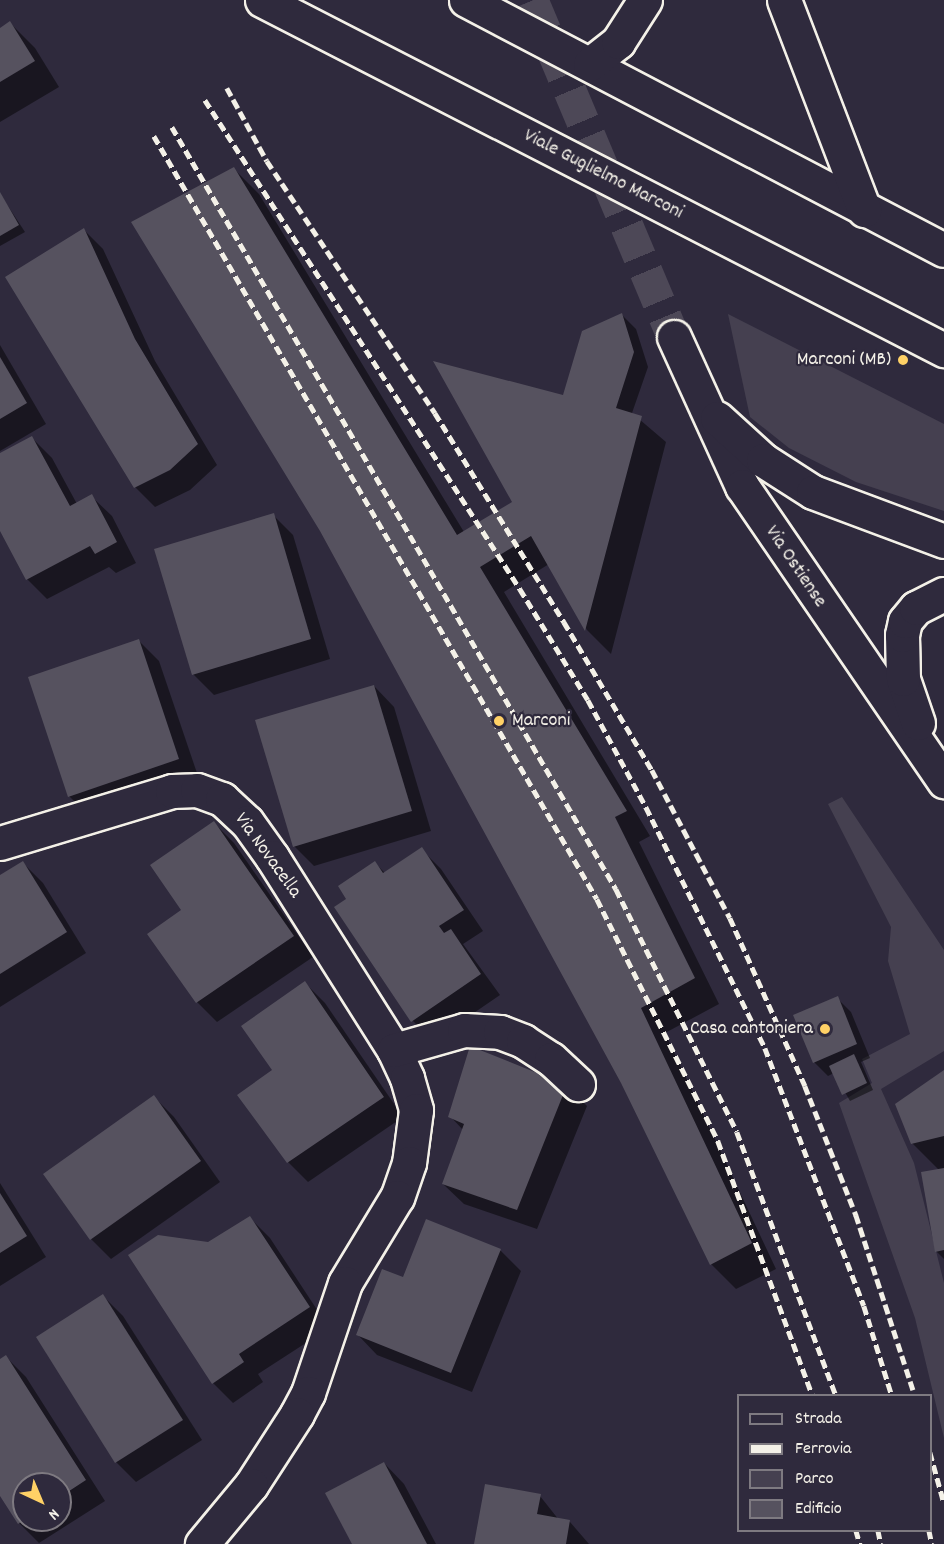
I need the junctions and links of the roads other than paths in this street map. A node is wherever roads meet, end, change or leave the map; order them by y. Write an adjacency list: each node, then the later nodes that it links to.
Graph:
1 (262, 0): 9 (main road, Viale Guglielmo Marconi)
2 (466, 0): 5 (main road)
3 (645, 0): 5 (main road)
4 (784, 0): 6 (main road)
5 (590, 64): 6 (main road)
6 (864, 210): 7 (main road)
7 (944, 250)
8 (674, 337): 10 (main road, Via Ostiense)
9 (944, 350)
10 (699, 392): 11 (main road); 13 (main road, Via Ostiense)
11 (944, 541)
12 (944, 594): 13 (main road)
13 (939, 774)
14 (0, 843): 15 (main road, Via Novacella)
15 (394, 1050): 16 (main road); 17 (main road, Via Novacella)
16 (578, 1084)
17 (202, 1544)

